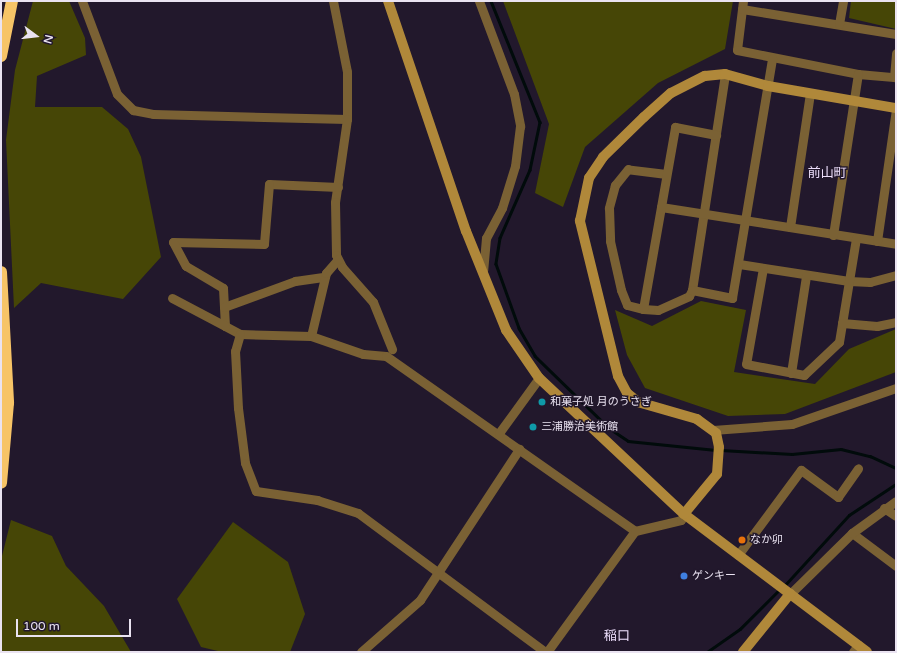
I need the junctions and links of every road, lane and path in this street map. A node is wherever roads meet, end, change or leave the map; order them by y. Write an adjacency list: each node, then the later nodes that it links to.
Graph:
1 (6, 1): 10 (highway)
2 (12, 1): 13 (highway)
3 (82, 1): 21 (street)
4 (333, 1): 21 (street)
5 (388, 1): 36 (street)
6 (479, 1): 36 (street)
7 (843, 1): 9 (street)
8 (742, 5): 9 (street); 14 (street)
9 (839, 24): 11 (street)
10 (1, 28)
11 (896, 34)
12 (896, 53): 16 (street)
13 (1, 56)
14 (772, 58): 16 (street); 17 (street)
15 (725, 74): 17 (street); 22 (street); 56 (street)
16 (858, 74): 19 (street)
17 (768, 86): 18 (street); 27 (street)
18 (810, 93): 19 (street); 28 (street)
19 (853, 100): 20 (street); 29 (street)
20 (896, 108): 31 (street)
21 (347, 119): 24 (street)
22 (716, 135): 23 (street); 26 (street)
23 (666, 174): 25 (street); 45 (street)
24 (338, 188): 33 (street); 44 (street)
25 (660, 207): 26 (street); 45 (street)
26 (703, 214): 27 (street); 42 (street)
27 (746, 221): 28 (street); 34 (street)
28 (790, 227): 29 (street)
29 (833, 235): 30 (street)
30 (856, 238): 31 (street); 41 (street)
31 (877, 241): 32 (street)
32 (896, 244)
33 (338, 259): 40 (street); 52 (street)
34 (739, 264): 35 (street); 42 (street)
35 (763, 268): 39 (street); 53 (street)
36 (483, 270): 54 (street)
37 (1, 272): 61 (highway)
38 (896, 275): 41 (street)
39 (806, 276): 41 (street); 53 (street)
40 (325, 277): 44 (street); 51 (street)
41 (849, 281): 47 (street)
42 (692, 290): 45 (street)
43 (172, 298): 48 (street)
44 (224, 308): 48 (street)
45 (643, 309)
46 (896, 322): 47 (street)
47 (842, 323): 53 (street)
48 (225, 326): 50 (street)
49 (1, 328): 58 (highway)
50 (240, 334): 51 (street); 70 (street)
51 (311, 336): 57 (street)
52 (392, 349)
53 (791, 373)
54 (539, 378): 57 (street); 64 (street)
55 (896, 388): 56 (street)
56 (715, 432): 64 (street)
57 (499, 434): 59 (street)
58 (1, 440)
59 (519, 449): 66 (street); 70 (street)
60 (858, 468): 68 (street)
61 (1, 483)
62 (896, 501): 63 (street)
63 (884, 508): 65 (street); 67 (street)
64 (684, 514): 66 (street); 68 (street)
65 (896, 516)
66 (635, 531): 74 (street)
67 (852, 533): 69 (street); 71 (street)
68 (738, 555): 71 (street)
69 (896, 566)
70 (437, 571): 73 (street); 74 (street)
71 (790, 594): 72 (street); 75 (street)
72 (855, 649): 76 (street)
73 (361, 652)
74 (546, 652)
75 (743, 652)
76 (867, 652)

